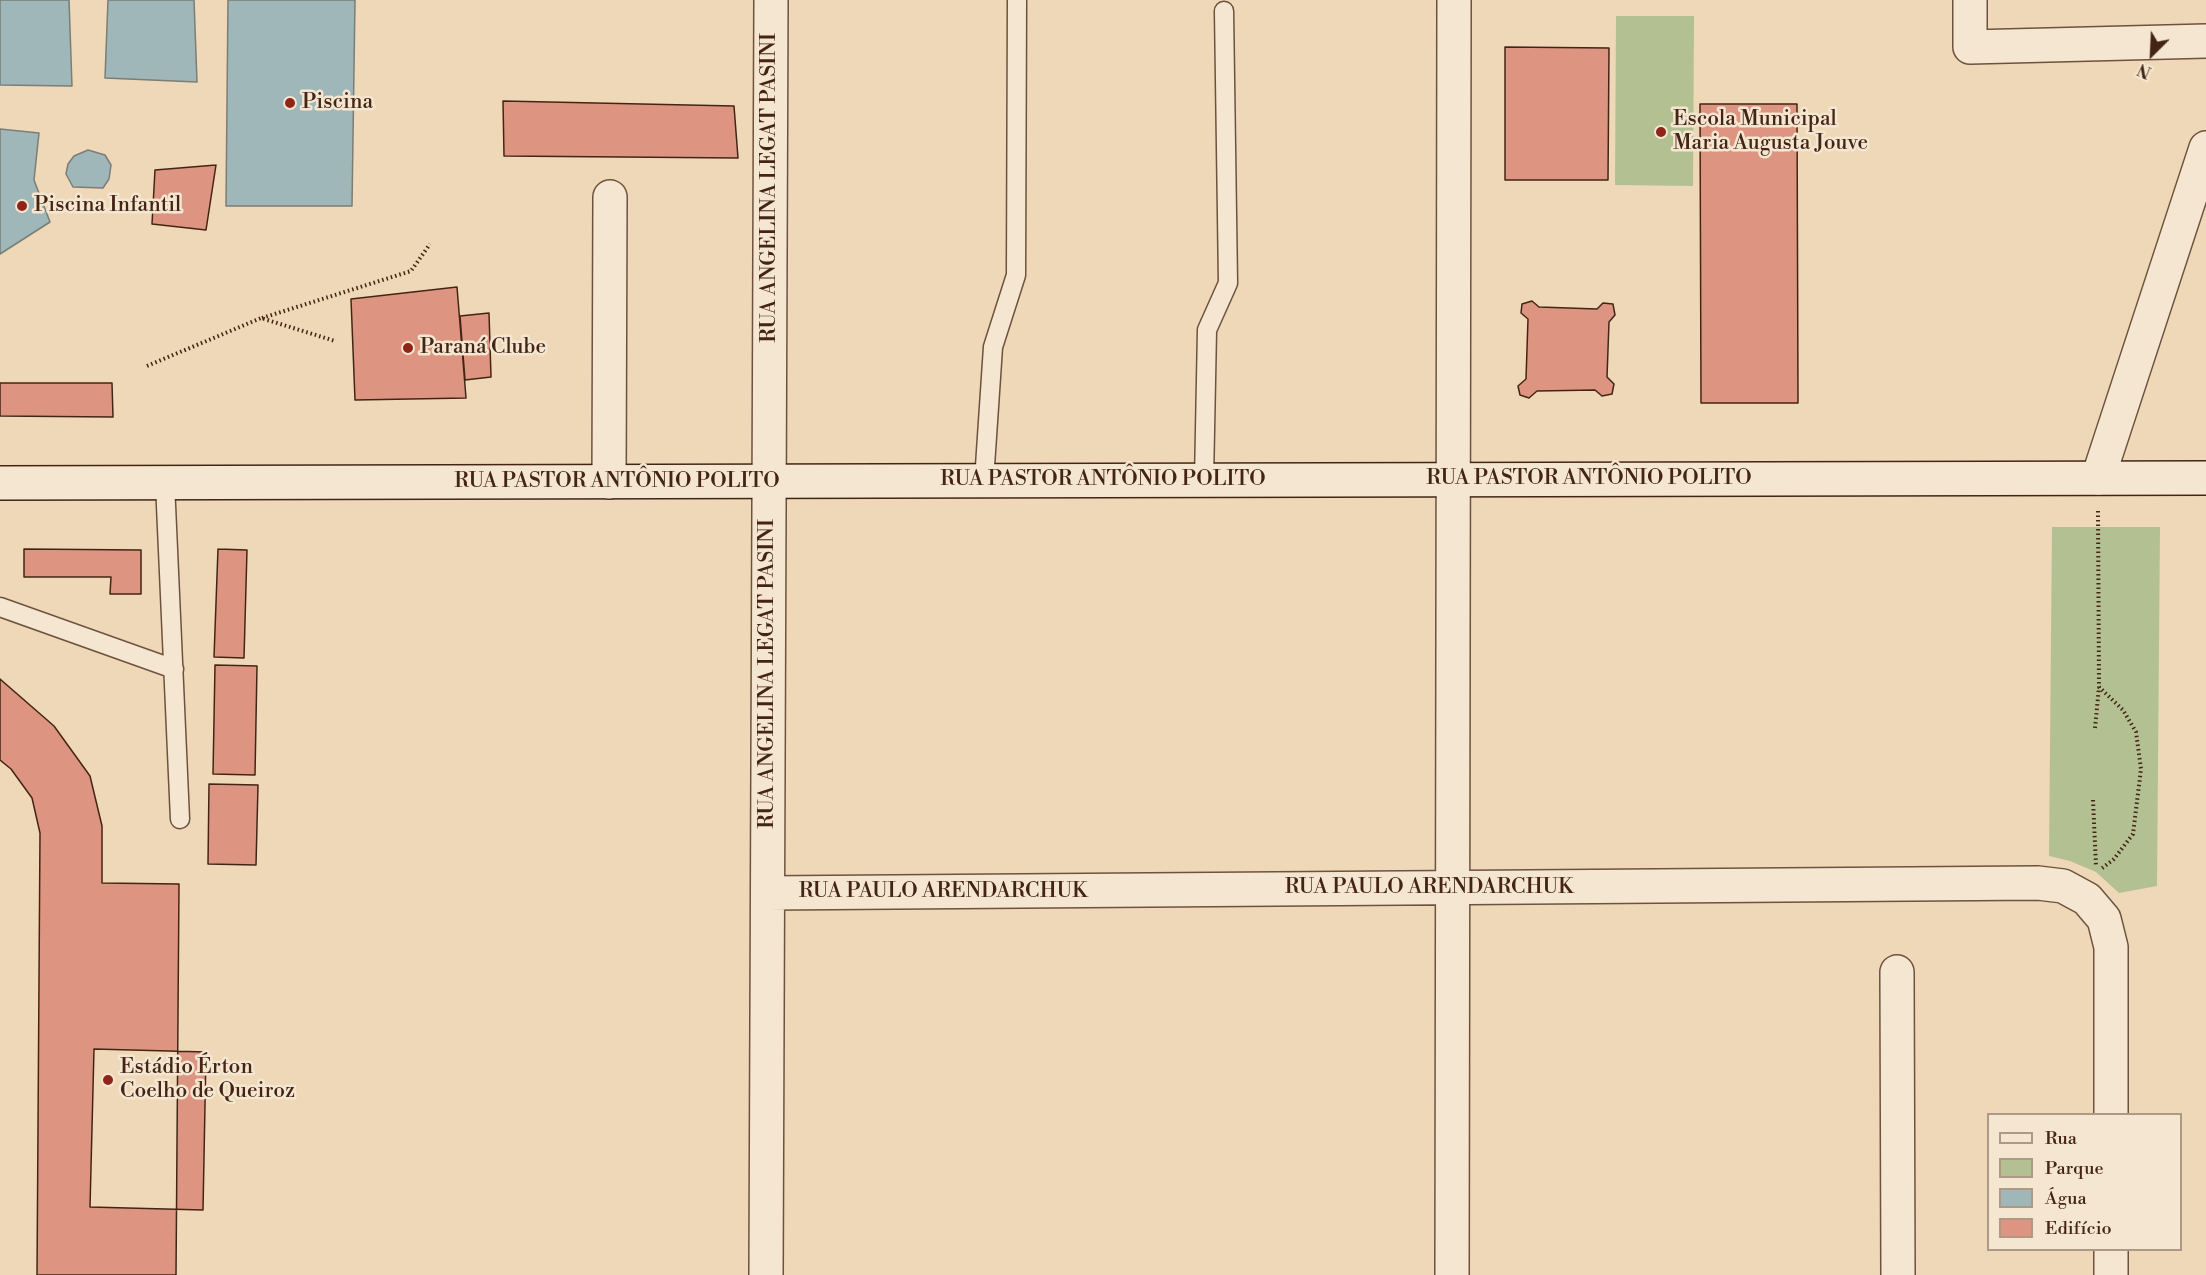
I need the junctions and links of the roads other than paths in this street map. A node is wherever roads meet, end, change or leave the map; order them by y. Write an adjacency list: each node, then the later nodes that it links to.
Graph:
1 (771, 0): 13 (street, RUA ANGELINA LEGAT PASINI)
2 (1017, 0): 14 (lane)
3 (1454, 0): 12 (street)
4 (1970, 0): 6 (street)
5 (1224, 11): 11 (lane)
6 (2206, 41)
7 (2206, 148): 9 (street)
8 (610, 197): 15 (street)
9 (2098, 478): 10 (street, RUA PASTOR ANTÔNIO POLITO); 12 (street, RUA PASTOR ANTÔNIO POLITO)
10 (2206, 478)
11 (1204, 480): 12 (street, RUA PASTOR ANTÔNIO POLITO); 14 (street, RUA PASTOR ANTÔNIO POLITO)
12 (1453, 480): 21 (street)
13 (769, 481): 14 (street, RUA PASTOR ANTÔNIO POLITO); 15 (street, RUA PASTOR ANTÔNIO POLITO); 22 (street, RUA ANGELINA LEGAT PASINI)
14 (984, 481)
15 (609, 482): 17 (street, RUA PASTOR ANTÔNIO POLITO)
16 (0, 483): 17 (street, RUA PASTOR ANTÔNIO POLITO)
17 (165, 483): 19 (lane)
18 (0, 607): 19 (lane)
19 (174, 669): 20 (lane)
20 (180, 819)
21 (1453, 888): 22 (street, RUA PAULO ARENDARCHUK); 24 (street, RUA PAULO ARENDARCHUK); 27 (street)
22 (768, 893): 26 (street, RUA ANGELINA LEGAT PASINI)
23 (1897, 972): 28 (street)
24 (2110, 1113)
25 (2110, 1251): 29 (street)
26 (766, 1275)
27 (1452, 1275)
28 (1898, 1275)
29 (2110, 1275)

